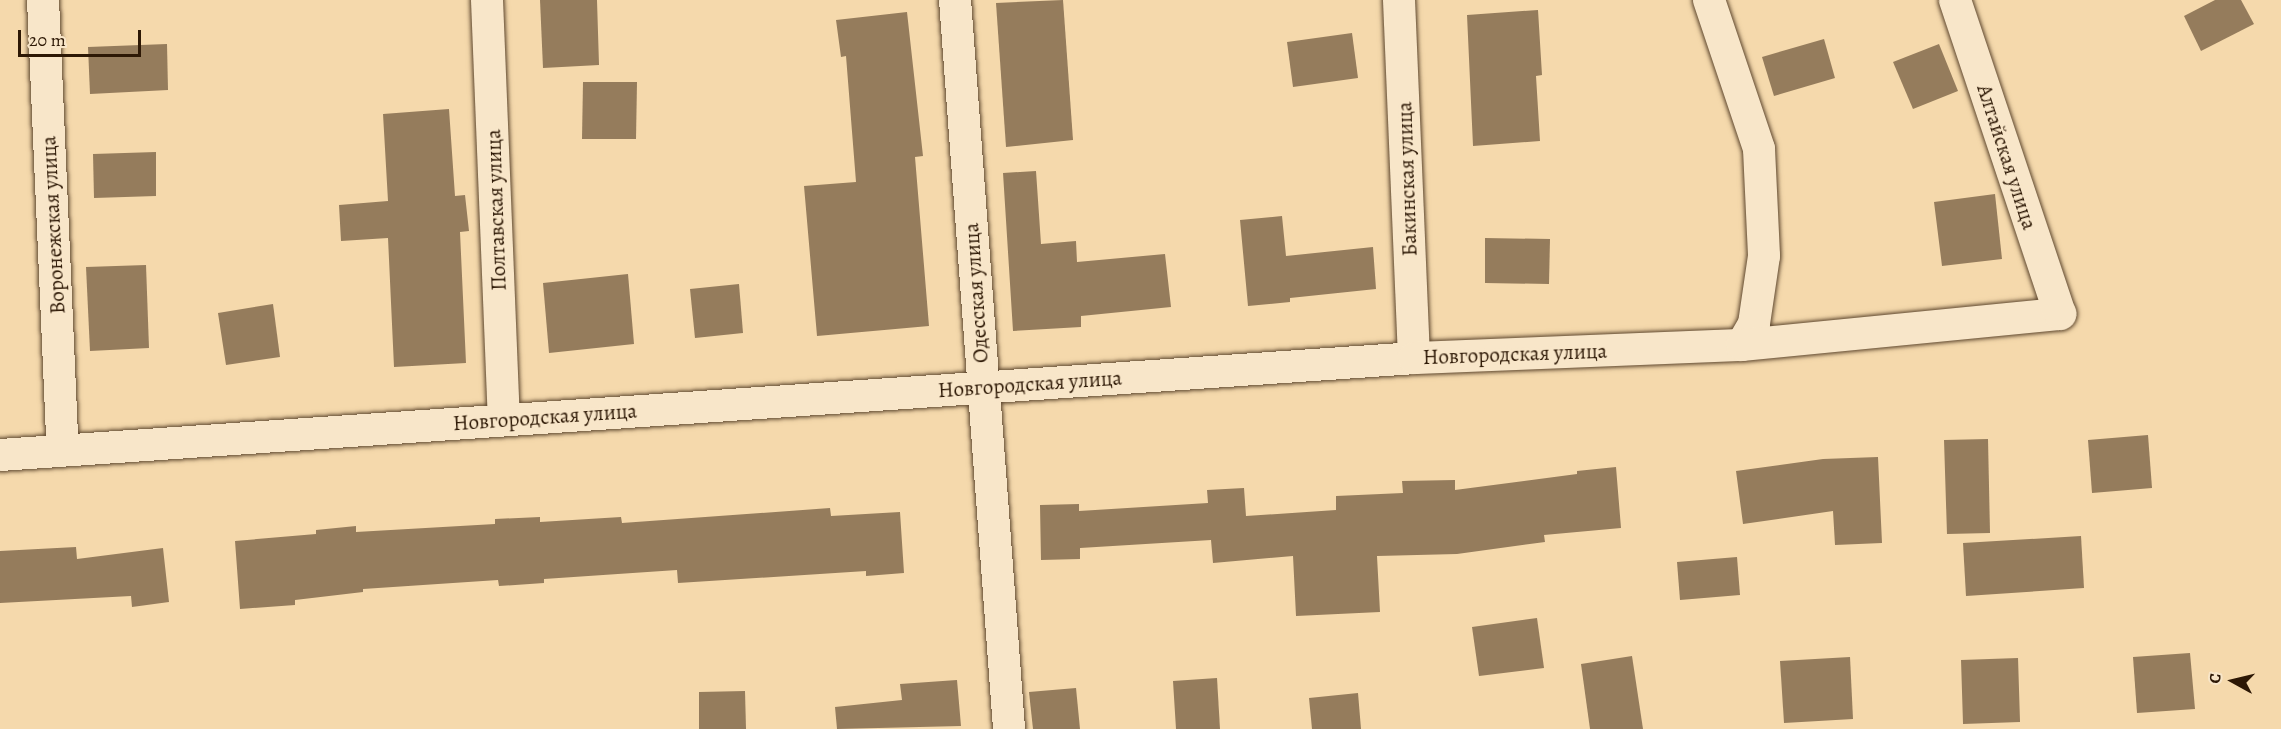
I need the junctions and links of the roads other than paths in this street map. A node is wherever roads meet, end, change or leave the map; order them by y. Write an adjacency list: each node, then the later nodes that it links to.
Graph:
1 (42, 0): 12 (street, Воронежская улица)
2 (488, 0): 11 (street, Полтавская улица)
3 (955, 0): 10 (street, Одесская улица)
4 (1399, 0): 9 (street, Бакинская улица)
5 (1709, 0): 8 (street)
6 (1955, 0): 7 (street, Алтайская улица)
7 (2060, 314): 8 (street, Новгородская улица)
8 (1742, 345): 9 (street, Новгородская улица)
9 (1414, 358): 10 (street, Новгородская улица)
10 (983, 388): 11 (street, Новгородская улица); 14 (street, Одесская улица)
11 (504, 420): 12 (street, Новгородская улица)
12 (63, 450): 13 (street, Новгородская улица)
13 (0, 455)
14 (1009, 729)

